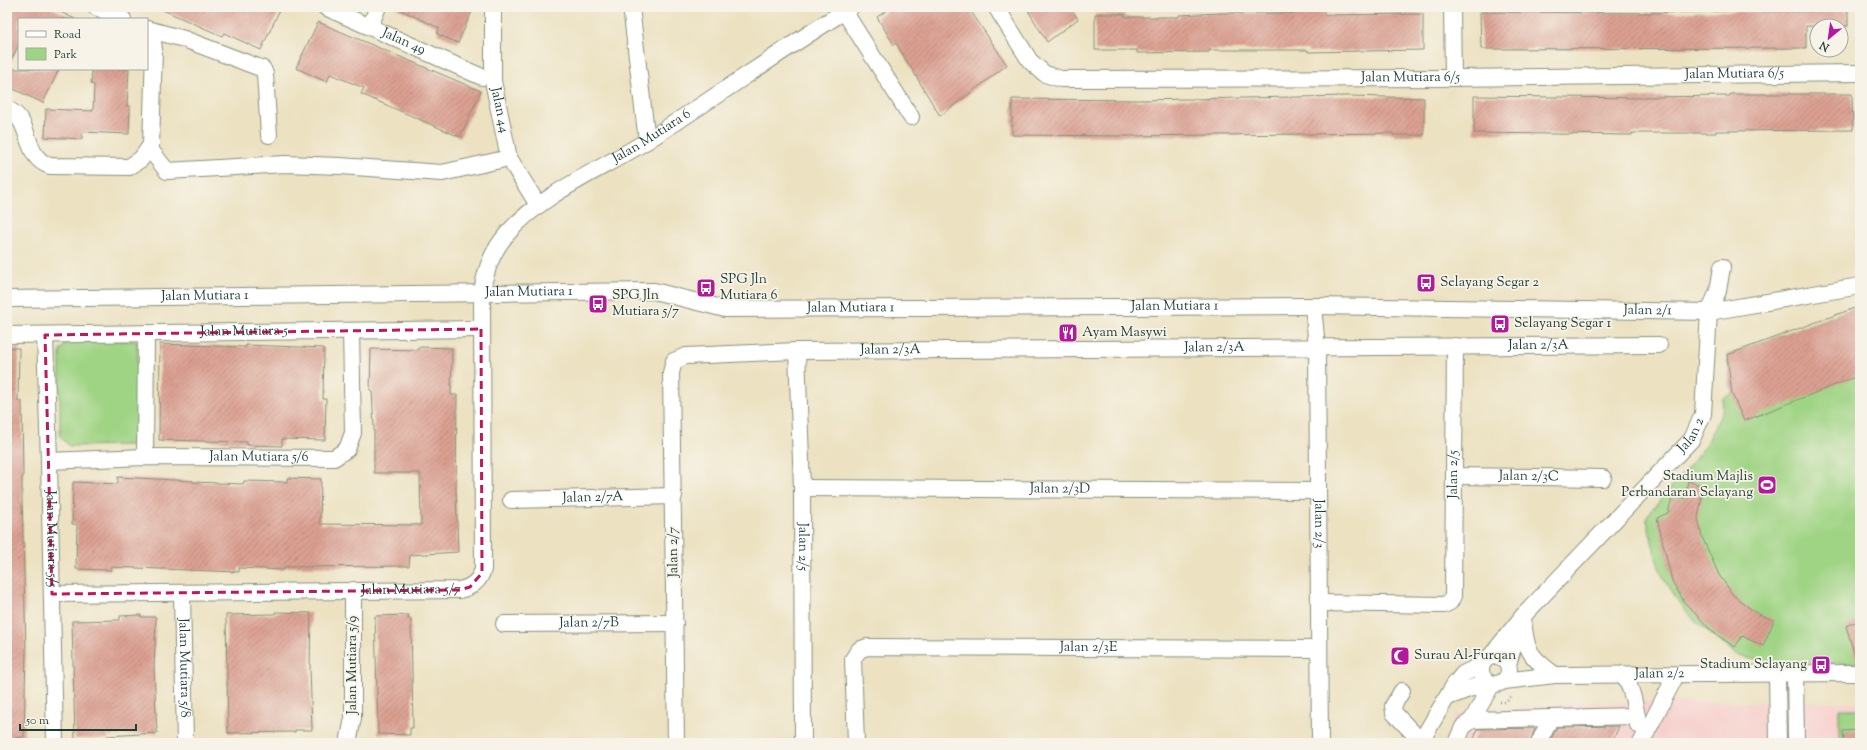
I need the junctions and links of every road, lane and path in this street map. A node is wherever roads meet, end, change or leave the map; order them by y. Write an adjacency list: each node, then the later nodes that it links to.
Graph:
1 (96, 7): 9 (street)
2 (324, 7): 10 (street, Jalan 49)
3 (378, 7): 10 (street)
4 (493, 7): 20 (street, Jalan 44)
5 (631, 7): 18 (street)
6 (996, 7): 14 (street, Jalan Mutiara 6/5)
7 (1452, 7): 14 (street)
8 (848, 9): 16 (street); 18 (street, Jalan Mutiara 6)
9 (121, 18)
10 (370, 26): 13 (street, Jalan 49)
11 (150, 30): 17 (street); 19 (street)
12 (1860, 73): 14 (street, Jalan Mutiara 6/5)
13 (482, 77)
14 (1453, 78)
15 (7, 109): 19 (street)
16 (911, 117)
17 (269, 135)
18 (647, 141): 21 (street, Jalan Mutiara 6)
19 (150, 146): 20 (street)
20 (509, 158): 21 (street, Jalan 44)
21 (538, 205): 24 (street, Jalan Mutiara 6)
22 (1722, 267): 27 (street, Jalan 2)
23 (1860, 286): 27 (street, Jalan 2/1)
24 (482, 292): 25 (street, Jalan Mutiara 1); 26 (street, Jalan Mutiara 1); 28 (street, Jalan Mutiara 5/7)
25 (7, 299)
26 (1313, 306): 27 (street, Jalan 2/1); 35 (street, Jalan 2/3)
27 (1709, 312): 50 (street, Jalan 2)
28 (481, 329): 29 (street, Jalan Mutiara 5); 46 (street, Jalan Mutiara 5/7)
29 (351, 331): 30 (street, Jalan Mutiara 5); 38 (street, Jalan Mutiara 5/6)
30 (146, 333): 32 (street, Jalan Mutiara 5); 38 (street)
31 (7, 335): 32 (street, Jalan Mutiara 5)
32 (45, 335): 39 (street, Jalan Mutiara 5/5)
33 (1659, 345): 34 (street, Jalan 2/3A)
34 (1455, 346): 35 (street, Jalan 2/3A); 40 (street, Jalan 2/5)
35 (1317, 347): 36 (street, Jalan 2/3A); 43 (street, Jalan 2/3)
36 (797, 351): 37 (street, Jalan 2/3A); 42 (street, Jalan 2/5)
37 (674, 361): 44 (street, Jalan 2/7)
38 (145, 457): 39 (street, Jalan Mutiara 5/6)
39 (49, 461): 47 (street, Jalan Mutiara 5/5)
40 (1454, 476): 41 (street, Jalan 2/3C); 49 (street, Jalan 2/5)
41 (1603, 478)
42 (802, 488): 43 (street, Jalan 2/3D); 72 (street, Jalan 2/5)
43 (1318, 491): 49 (street, Jalan 2/3)
44 (674, 496): 45 (street, Jalan 2/7A); 51 (street, Jalan 2/7)
45 (511, 500)
46 (353, 590): 48 (street, Jalan Mutiara 5/7); 67 (street, Jalan Mutiara 5/9)
47 (52, 594): 48 (street, Jalan Mutiara 5/7); 69 (street, Jalan Mutiara 5/5)
48 (182, 594): 70 (street, Jalan Mutiara 5/8)
49 (1319, 603): 53 (street, Jalan 2/3)
50 (1523, 616): 54 (street, Jalan 2); 59 (street); 61 (street, Jalan 2)
51 (675, 623): 52 (street, Jalan 2/7B); 71 (street, Jalan 2/7)
52 (504, 624)
53 (1319, 649): 73 (street, Jalan 2/3E); 74 (street, Jalan 2/3)
54 (1486, 661): 61 (street); 61 (street); 63 (street)
55 (1777, 673): 56 (street, Jalan 2/2); 60 (street, Jalan 2/2); 78 (street)
56 (1795, 673): 57 (street, Jalan 2/2); 79 (street)
57 (1860, 673)
58 (1624, 674): 59 (street, Jalan 2/2); 60 (street, Jalan 2/2); 64 (street)
59 (1554, 675): 61 (street, Jalan 2/2)
60 (1676, 675): 77 (street)
61 (1500, 676): 63 (street); 66 (street, Jalan 2)
62 (1402, 691): 68 (street)
63 (1448, 696): 68 (street)
64 (1637, 716): 65 (street); 77 (street)
65 (1550, 719): 66 (street); 76 (street)
66 (1472, 720): 75 (street, Jalan 2)
67 (349, 741)
68 (1420, 742)
69 (55, 743)
70 (185, 743)
71 (676, 743)
72 (803, 743)
73 (856, 743)
74 (1320, 743)
75 (1456, 743)
76 (1539, 743)
77 (1640, 743)
78 (1778, 743)
79 (1796, 743)

